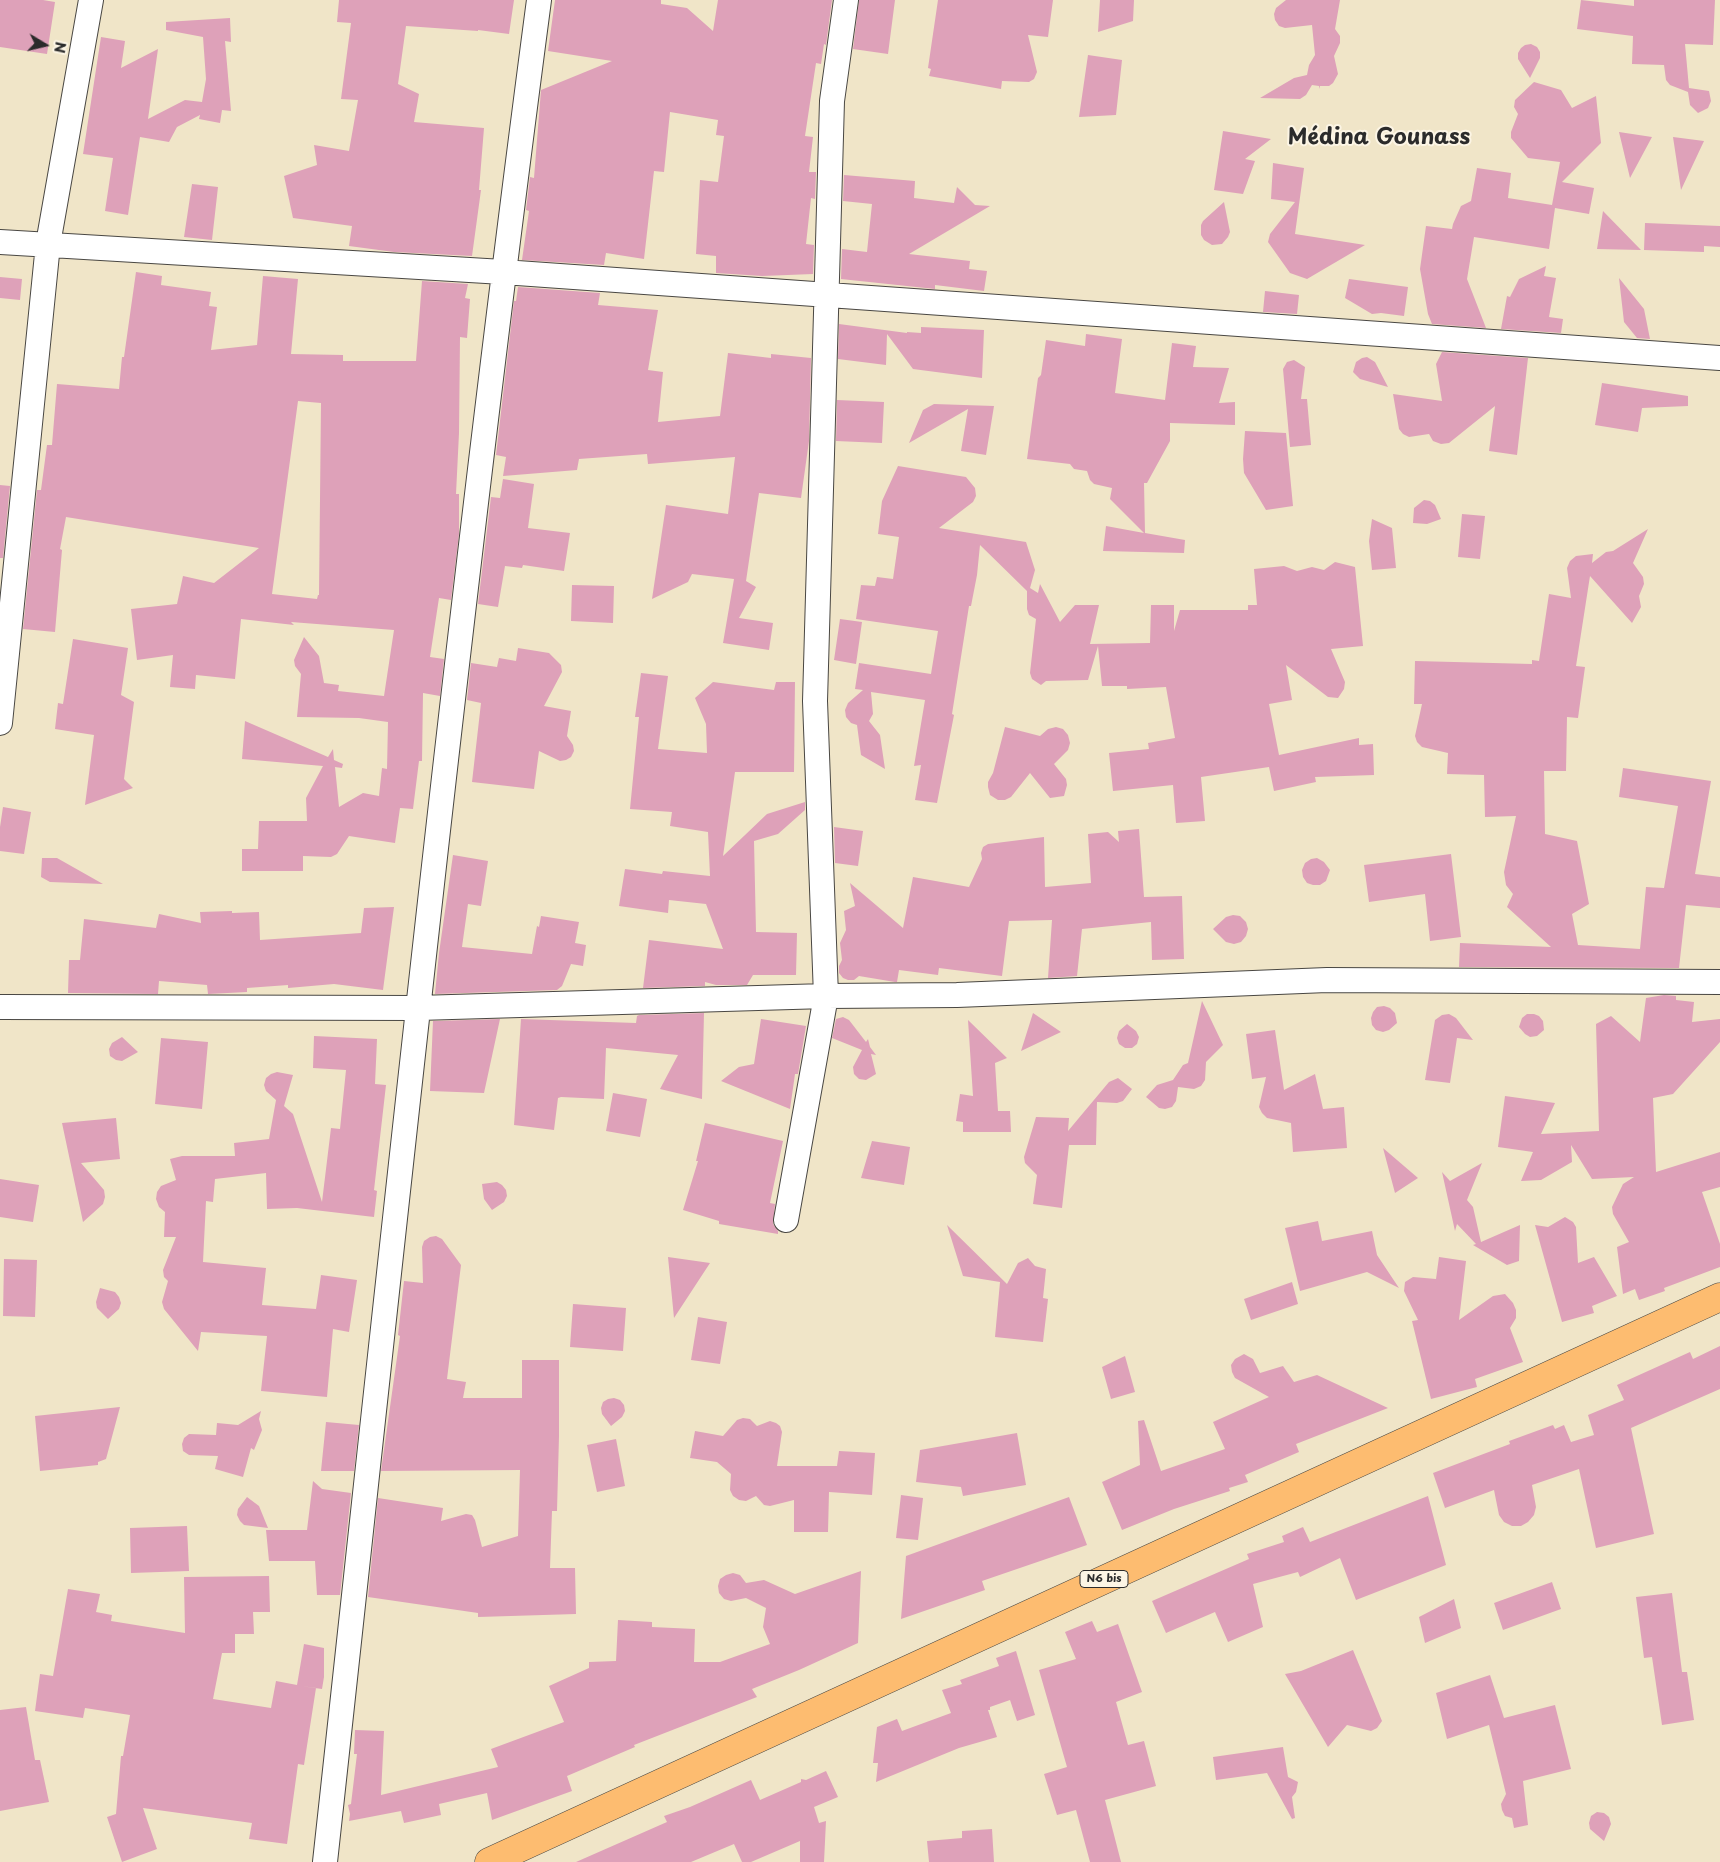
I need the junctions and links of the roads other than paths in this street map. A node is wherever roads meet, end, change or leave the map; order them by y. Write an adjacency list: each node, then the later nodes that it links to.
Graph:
1 (91, 0): 5 (street)
2 (539, 0): 6 (street)
3 (846, 0): 7 (street)
4 (0, 242): 5 (street)
5 (48, 244): 6 (street); 9 (street)
6 (503, 272): 7 (street); 13 (street)
7 (826, 295): 8 (street); 11 (street)
8 (1720, 358)
9 (0, 723)
10 (1720, 982): 11 (street)
11 (826, 996): 13 (street); 14 (street)
12 (0, 1007): 13 (street)
13 (418, 1008): 16 (street)
14 (786, 1220)
15 (1720, 1297): 17 (highway, N6 bis)
16 (326, 1862)
17 (489, 1862)

